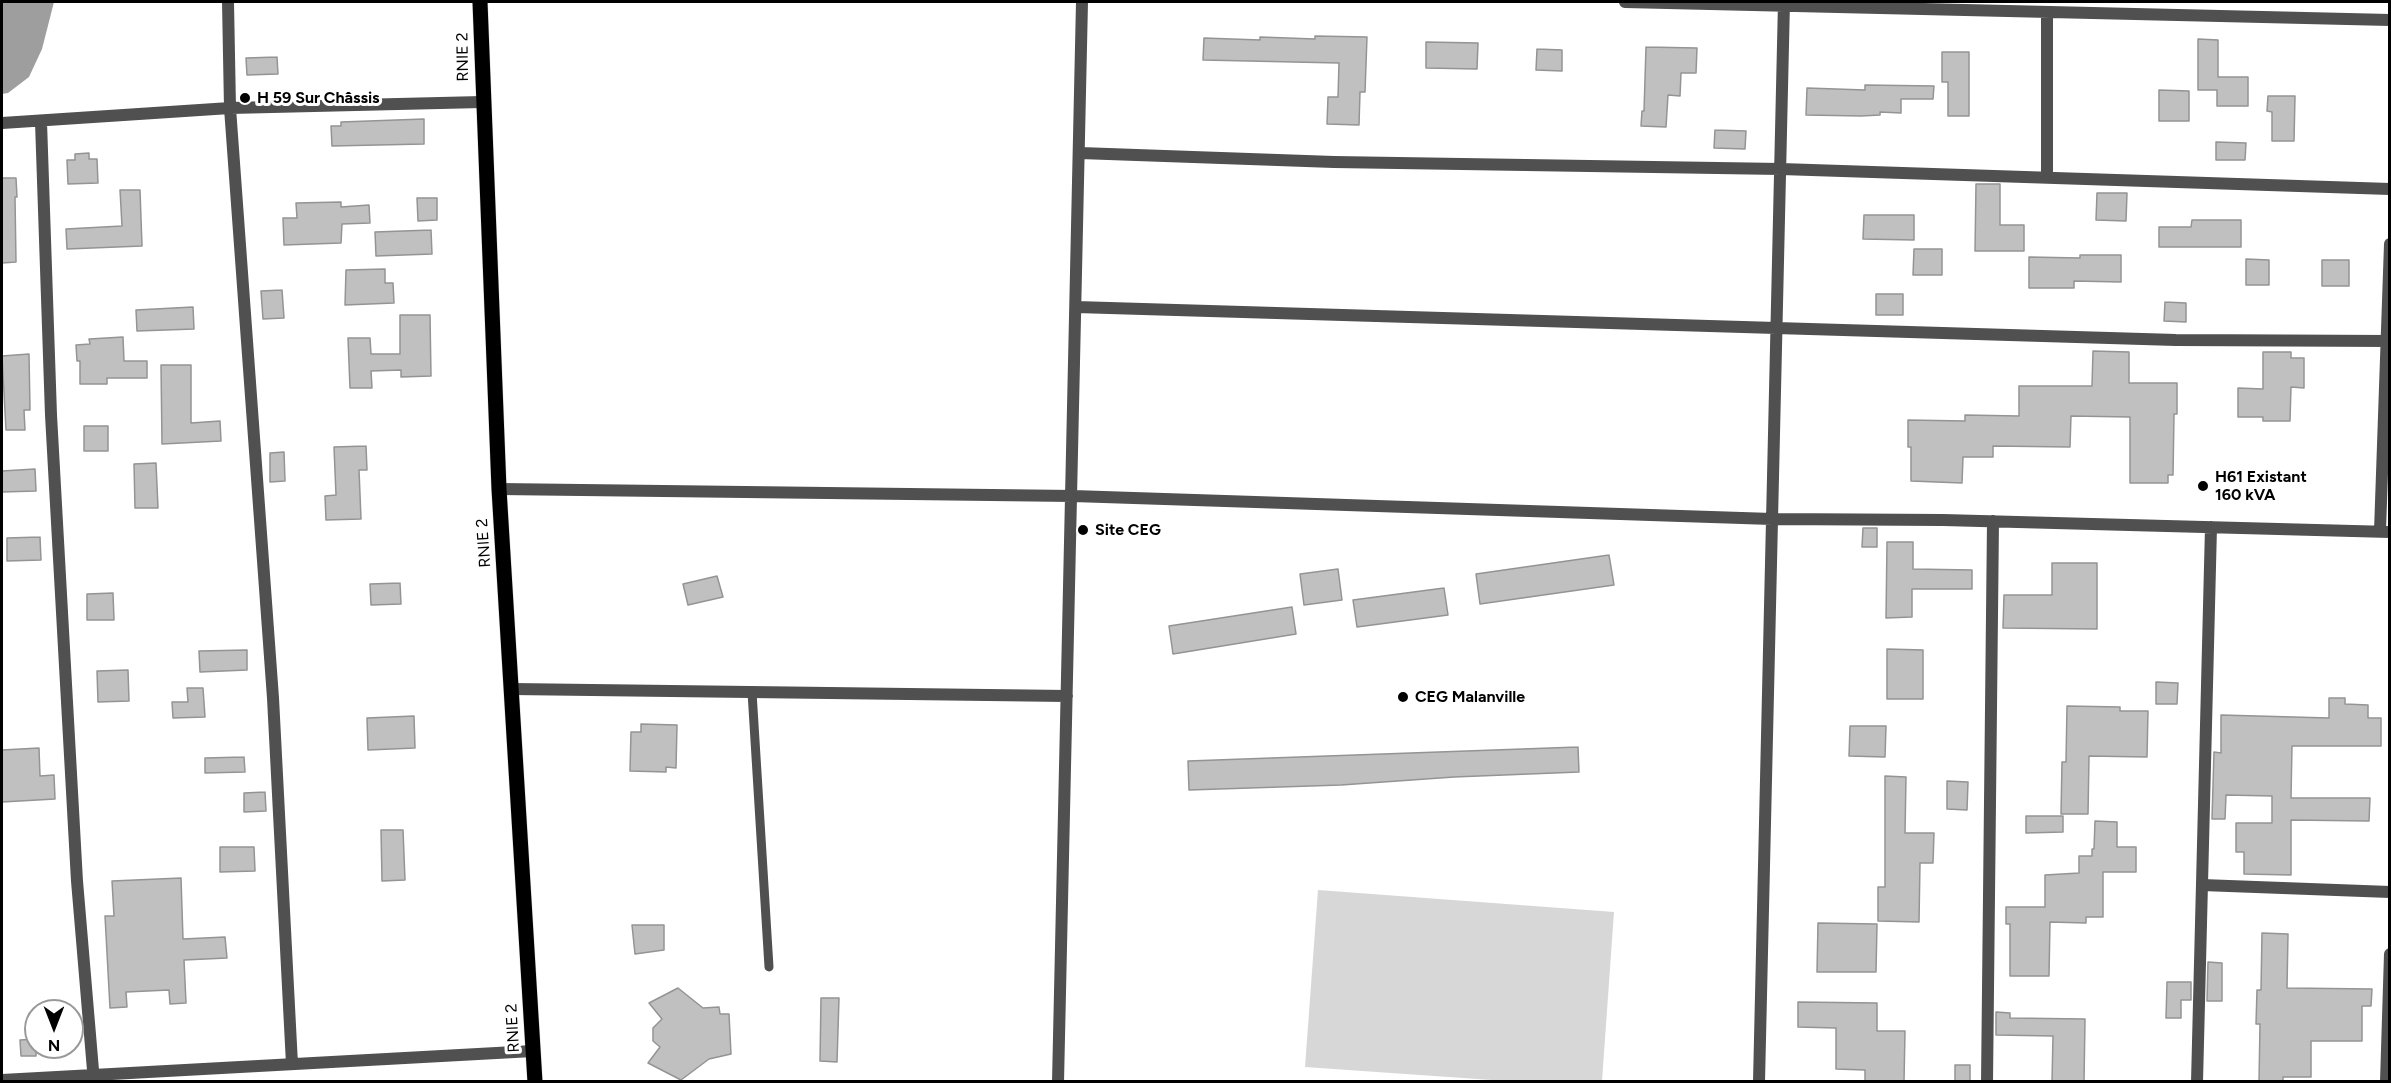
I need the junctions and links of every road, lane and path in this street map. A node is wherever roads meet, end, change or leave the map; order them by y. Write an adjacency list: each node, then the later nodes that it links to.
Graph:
1 (228, 2): 9 (street)
2 (480, 2): 8 (main road, RNIE 2 / RNIE 2)
3 (1082, 2): 12 (street)
4 (1625, 2): 5 (street)
5 (1784, 3): 6 (street); 13 (street)
6 (2047, 12): 7 (street); 14 (street)
7 (2390, 20)
8 (482, 102): 9 (street); 20 (main road, RNIE 2 / RNIE 2)
9 (230, 108): 10 (street); 34 (street)
10 (41, 122): 11 (street); 35 (street)
11 (2, 123)
12 (1080, 153): 13 (street); 17 (street)
13 (1780, 169): 14 (street); 18 (street)
14 (2047, 177): 15 (street)
15 (2390, 189)
16 (2390, 244): 19 (street)
17 (1076, 307): 18 (street); 21 (street)
18 (1776, 327): 19 (street); 22 (street)
19 (2388, 340): 25 (street)
20 (499, 489): 21 (street); 26 (main road, RNIE 2 / RNIE 2)
21 (1073, 496): 22 (street); 28 (street)
22 (1772, 519): 23 (street); 39 (street)
23 (1993, 521): 24 (street); 40 (street)
24 (2211, 527): 25 (street); 29 (street)
25 (2385, 532)
26 (512, 689): 27 (street); 33 (main road, RNIE 2 / RNIE 2)
27 (752, 692): 28 (street); 32 (lane)
28 (1067, 696): 38 (street)
29 (2202, 885): 30 (street); 41 (street)
30 (2390, 892)
31 (2390, 954): 42 (street)
32 (769, 967)
33 (533, 1051): 34 (street); 37 (main road, RNIE 2 / RNIE 2)
34 (292, 1064): 35 (street)
35 (94, 1078): 36 (street)
36 (2, 1080)
37 (535, 1082)
38 (1058, 1082)
39 (1759, 1082)
40 (1987, 1082)
41 (2197, 1082)
42 (2386, 1082)

